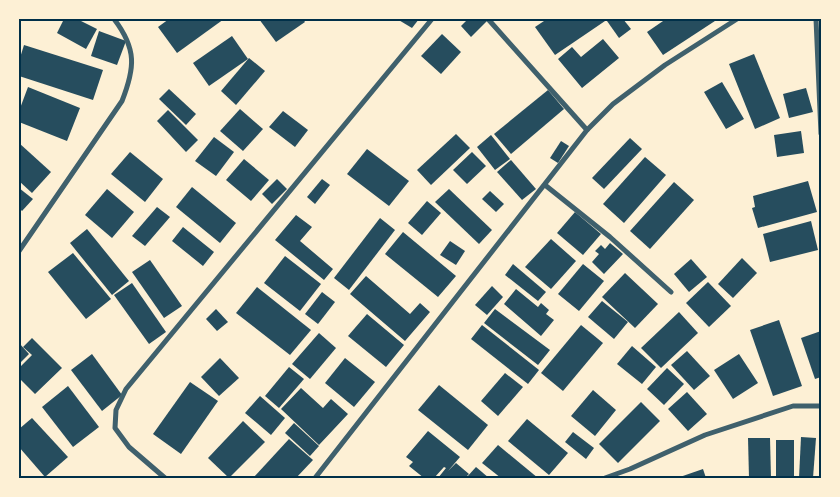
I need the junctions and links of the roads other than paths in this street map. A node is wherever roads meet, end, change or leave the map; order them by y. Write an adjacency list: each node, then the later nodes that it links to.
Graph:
1 (114, 19): 9 (street)
2 (432, 19): 12 (street)
3 (488, 19): 6 (street)
4 (738, 19): 6 (street)
5 (816, 19): 7 (street)
6 (587, 130): 8 (street)
7 (821, 134)
8 (545, 185): 10 (street); 13 (street)
9 (19, 251)
10 (671, 292)
11 (821, 406): 14 (street)
12 (165, 478)
13 (315, 478)
14 (605, 478)

